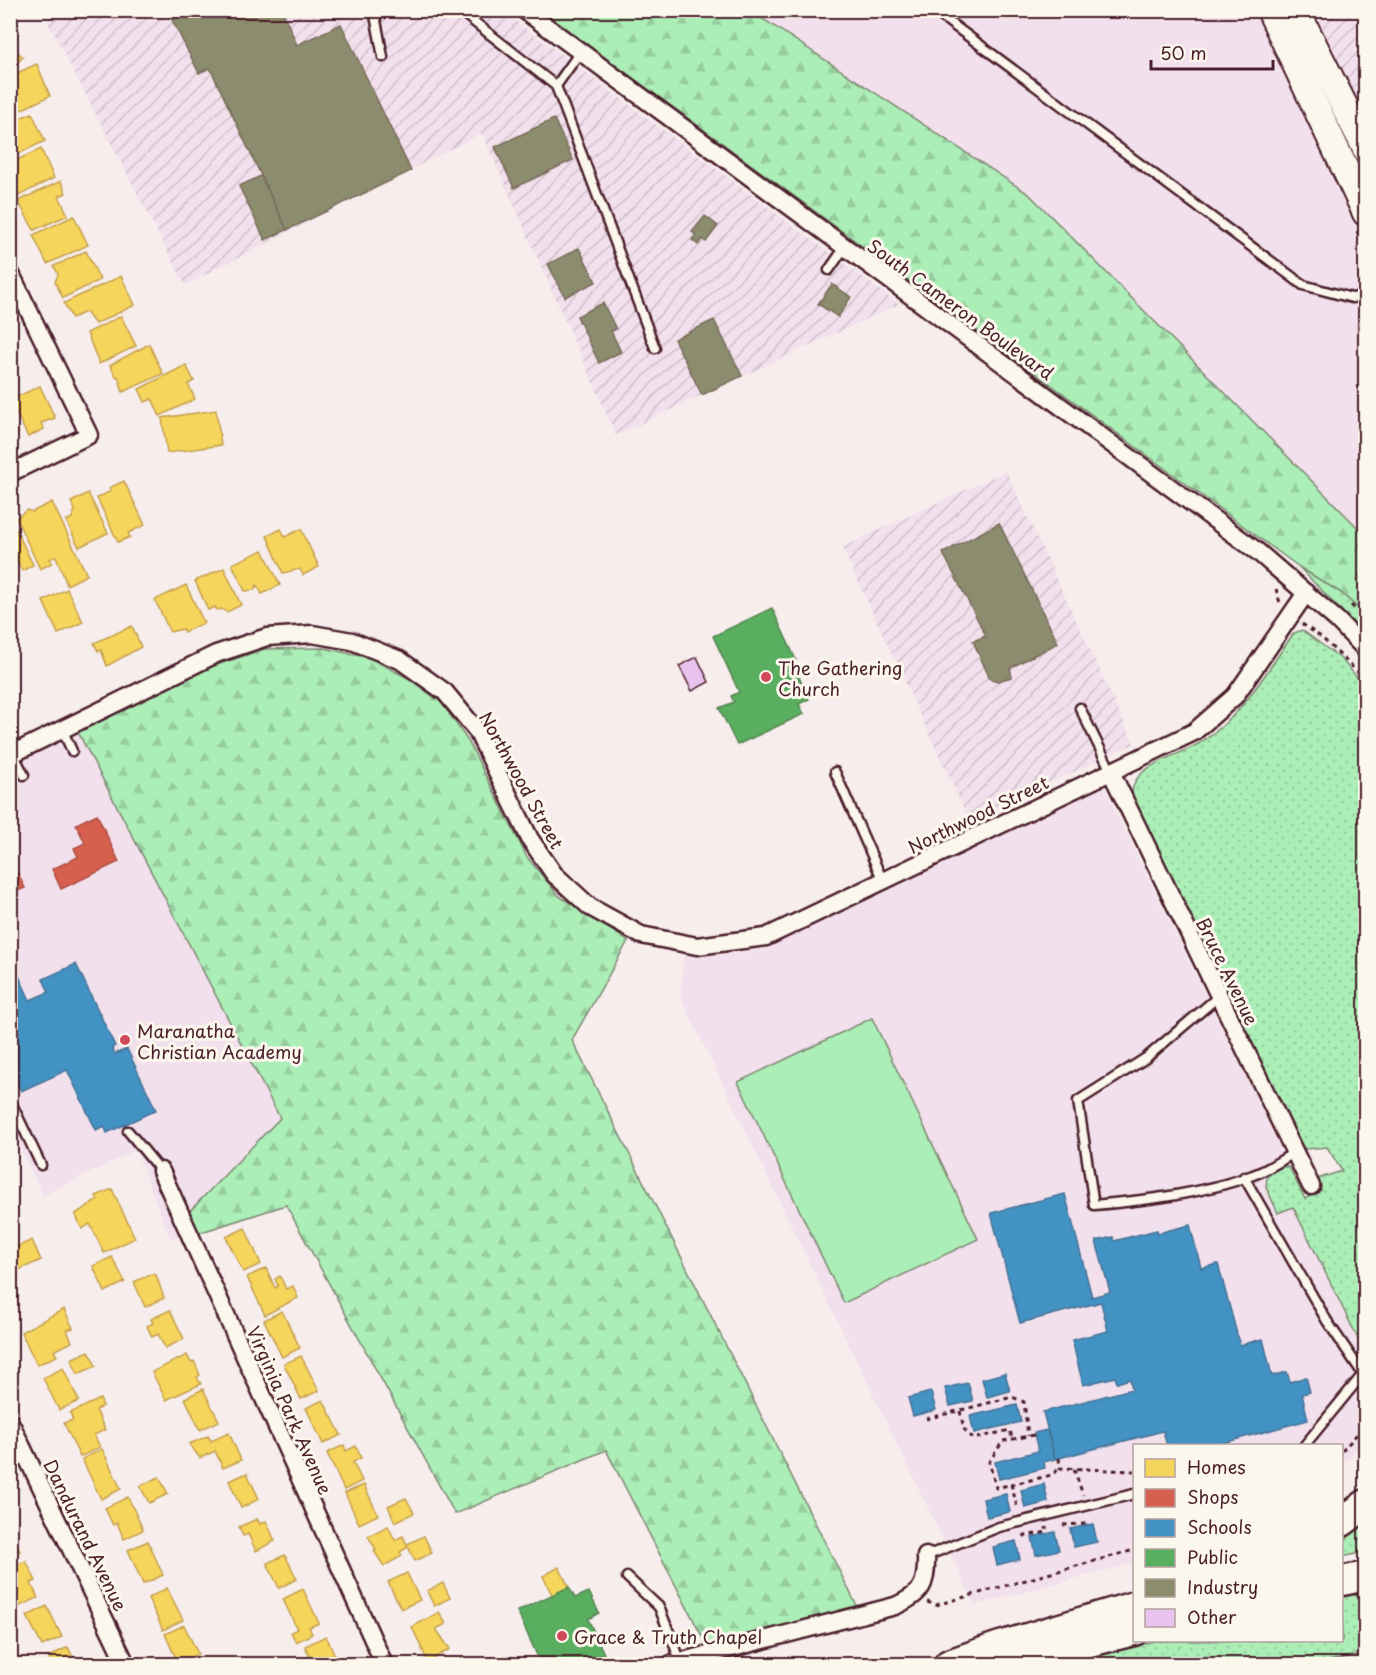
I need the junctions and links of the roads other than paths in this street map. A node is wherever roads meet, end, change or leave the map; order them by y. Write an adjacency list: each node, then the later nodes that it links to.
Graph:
1 (374, 10): 8 (lane)
2 (459, 10): 9 (lane)
3 (524, 10): 7 (street, South Cameron Boulevard)
4 (933, 10): 15 (lane)
5 (1270, 10): 11 (main road)
6 (1296, 10): 10 (main road)
7 (580, 52): 9 (lane); 12 (street, South Cameron Boulevard)
8 (383, 57)
9 (556, 86): 16 (lane)
10 (1365, 149)
11 (1365, 213)
12 (845, 247): 13 (lane); 18 (street, South Cameron Boulevard)
13 (829, 270)
14 (10, 273): 17 (street)
15 (1365, 296)
16 (655, 348)
17 (10, 473)
18 (1306, 593): 19 (street, South Cameron Boulevard); 24 (street, Northwood Street)
19 (1365, 650)
20 (1080, 708): 24 (lane)
21 (62, 729): 22 (lane); 23 (street, Northwood Street); 27 (street, Northwood Street)
22 (72, 752)
23 (12, 754): 26 (lane)
24 (1111, 771): 27 (street, Northwood Street); 28 (street, Bruce Avenue)
25 (836, 772): 27 (lane)
26 (24, 775)
27 (883, 881)
28 (1219, 996): 31 (street, Bruce Avenue); 34 (lane)
29 (10, 1100): 32 (lane)
30 (128, 1131): 33 (lane)
31 (1294, 1153): 34 (lane); 35 (street, Bruce Avenue)
32 (41, 1166)
33 (161, 1171): 49 (street, Virginia Park Avenue)
34 (1244, 1177): 37 (lane)
35 (1311, 1186)
36 (10, 1422): 48 (street, Dandurand Avenue)
37 (1306, 1444)
38 (1133, 1494): 41 (lane)
39 (1365, 1504): 40 (highway)
40 (1343, 1520)
41 (926, 1556): 47 (street)
42 (1365, 1576): 44 (highway)
43 (627, 1577): 47 (lane)
44 (1343, 1581)
45 (1133, 1606): 50 (highway)
46 (1133, 1631): 51 (highway)
47 (676, 1663)
48 (126, 1665)
49 (384, 1665)
50 (949, 1665)
51 (998, 1665)

